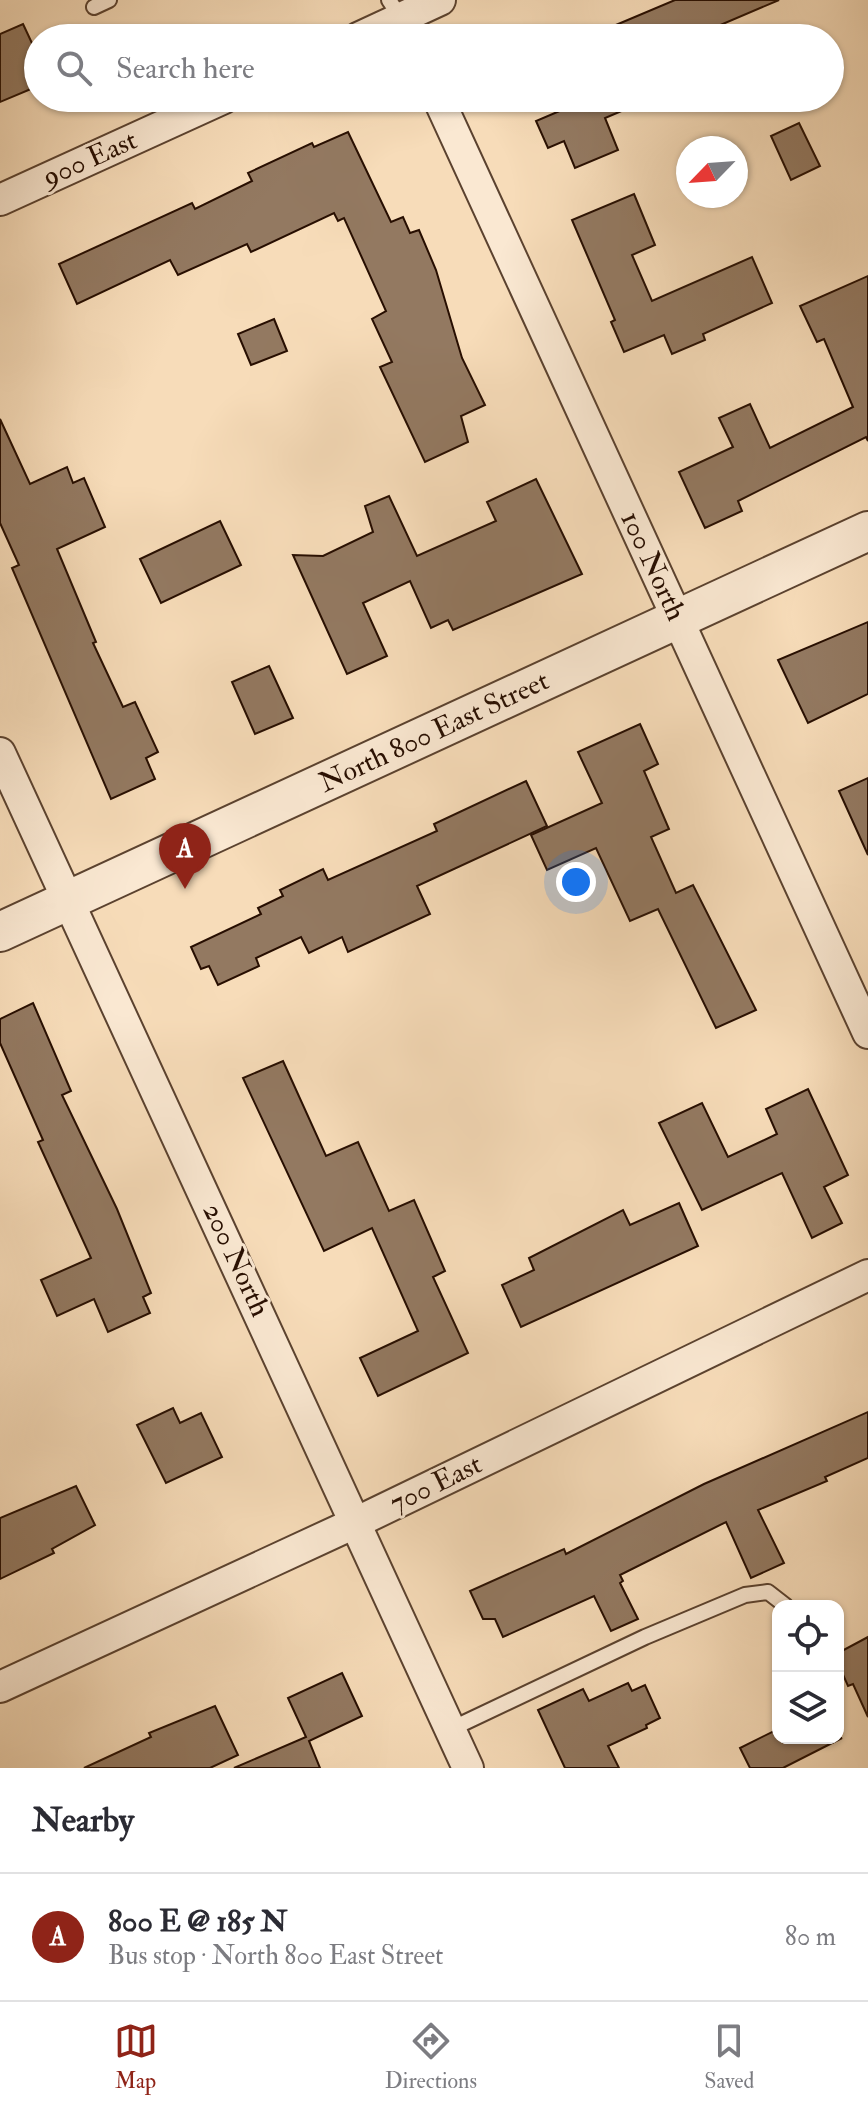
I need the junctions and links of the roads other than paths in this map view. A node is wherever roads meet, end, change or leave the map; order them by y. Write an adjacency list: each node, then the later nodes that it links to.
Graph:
1 (109, 0): 3 (lane)
2 (440, 0): 4 (street)
3 (94, 7)
4 (400, 19)
5 (193, 112): 7 (street, 900 East)
6 (444, 112): 9 (street, 100 North)
7 (0, 200)
8 (868, 531): 9 (street, North 800 East Street)
9 (678, 621): 11 (street, North 800 East Street); 13 (street, 100 North)
10 (0, 753): 11 (street, 200 North)
11 (69, 901): 12 (street, North 800 East Street); 15 (street, 200 North)
12 (0, 932)
13 (868, 1033)
14 (868, 1275): 15 (street, 700 East)
15 (357, 1522): 17 (street, 700 East); 18 (street, 200 North)
16 (778, 1600): 18 (lane)
17 (0, 1687)
18 (451, 1729): 19 (street, 200 North)
19 (468, 1768)

